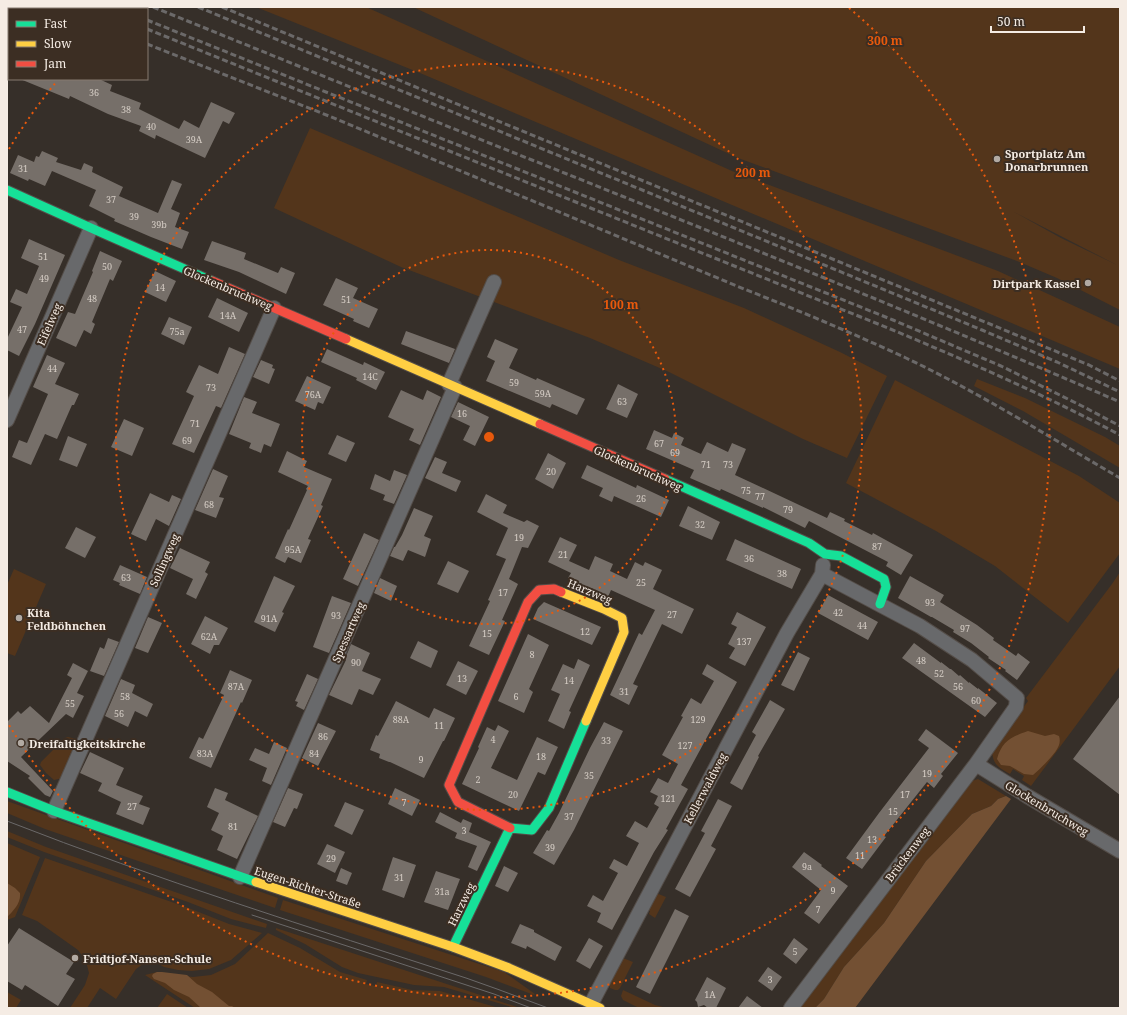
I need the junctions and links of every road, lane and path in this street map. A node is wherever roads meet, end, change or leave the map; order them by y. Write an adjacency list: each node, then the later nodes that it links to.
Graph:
1 (7, 190): 2 (street, Glockenbruchweg)
2 (91, 228): 4 (street, Glockenbruchweg); 6 (street, Eifelweg)
3 (494, 282): 5 (street)
4 (274, 308): 5 (street, Glockenbruchweg); 12 (street, Sollingweg)
5 (452, 386): 7 (street, Glockenbruchweg); 15 (street, Spessartweg)
6 (7, 420)
7 (825, 554): 8 (street); 9 (street, Glockenbruchweg)
8 (822, 574): 9 (street); 17 (street, Kellerwaldweg)
9 (880, 604): 10 (street, Brückenweg)
10 (976, 764): 14 (street, Glockenbruchweg); 18 (street, Brückenweg)
11 (7, 792): 12 (street, Eugen-Richter-Straße)
12 (54, 811): 15 (street, Eugen-Richter-Straße)
13 (510, 828): 13 (street, Harzweg); 16 (street, Harzweg)
14 (1120, 851)
15 (240, 877): 16 (street, Eugen-Richter-Straße)
16 (453, 947): 17 (street, Eugen-Richter-Straße)
17 (596, 1006)
18 (791, 1008)

